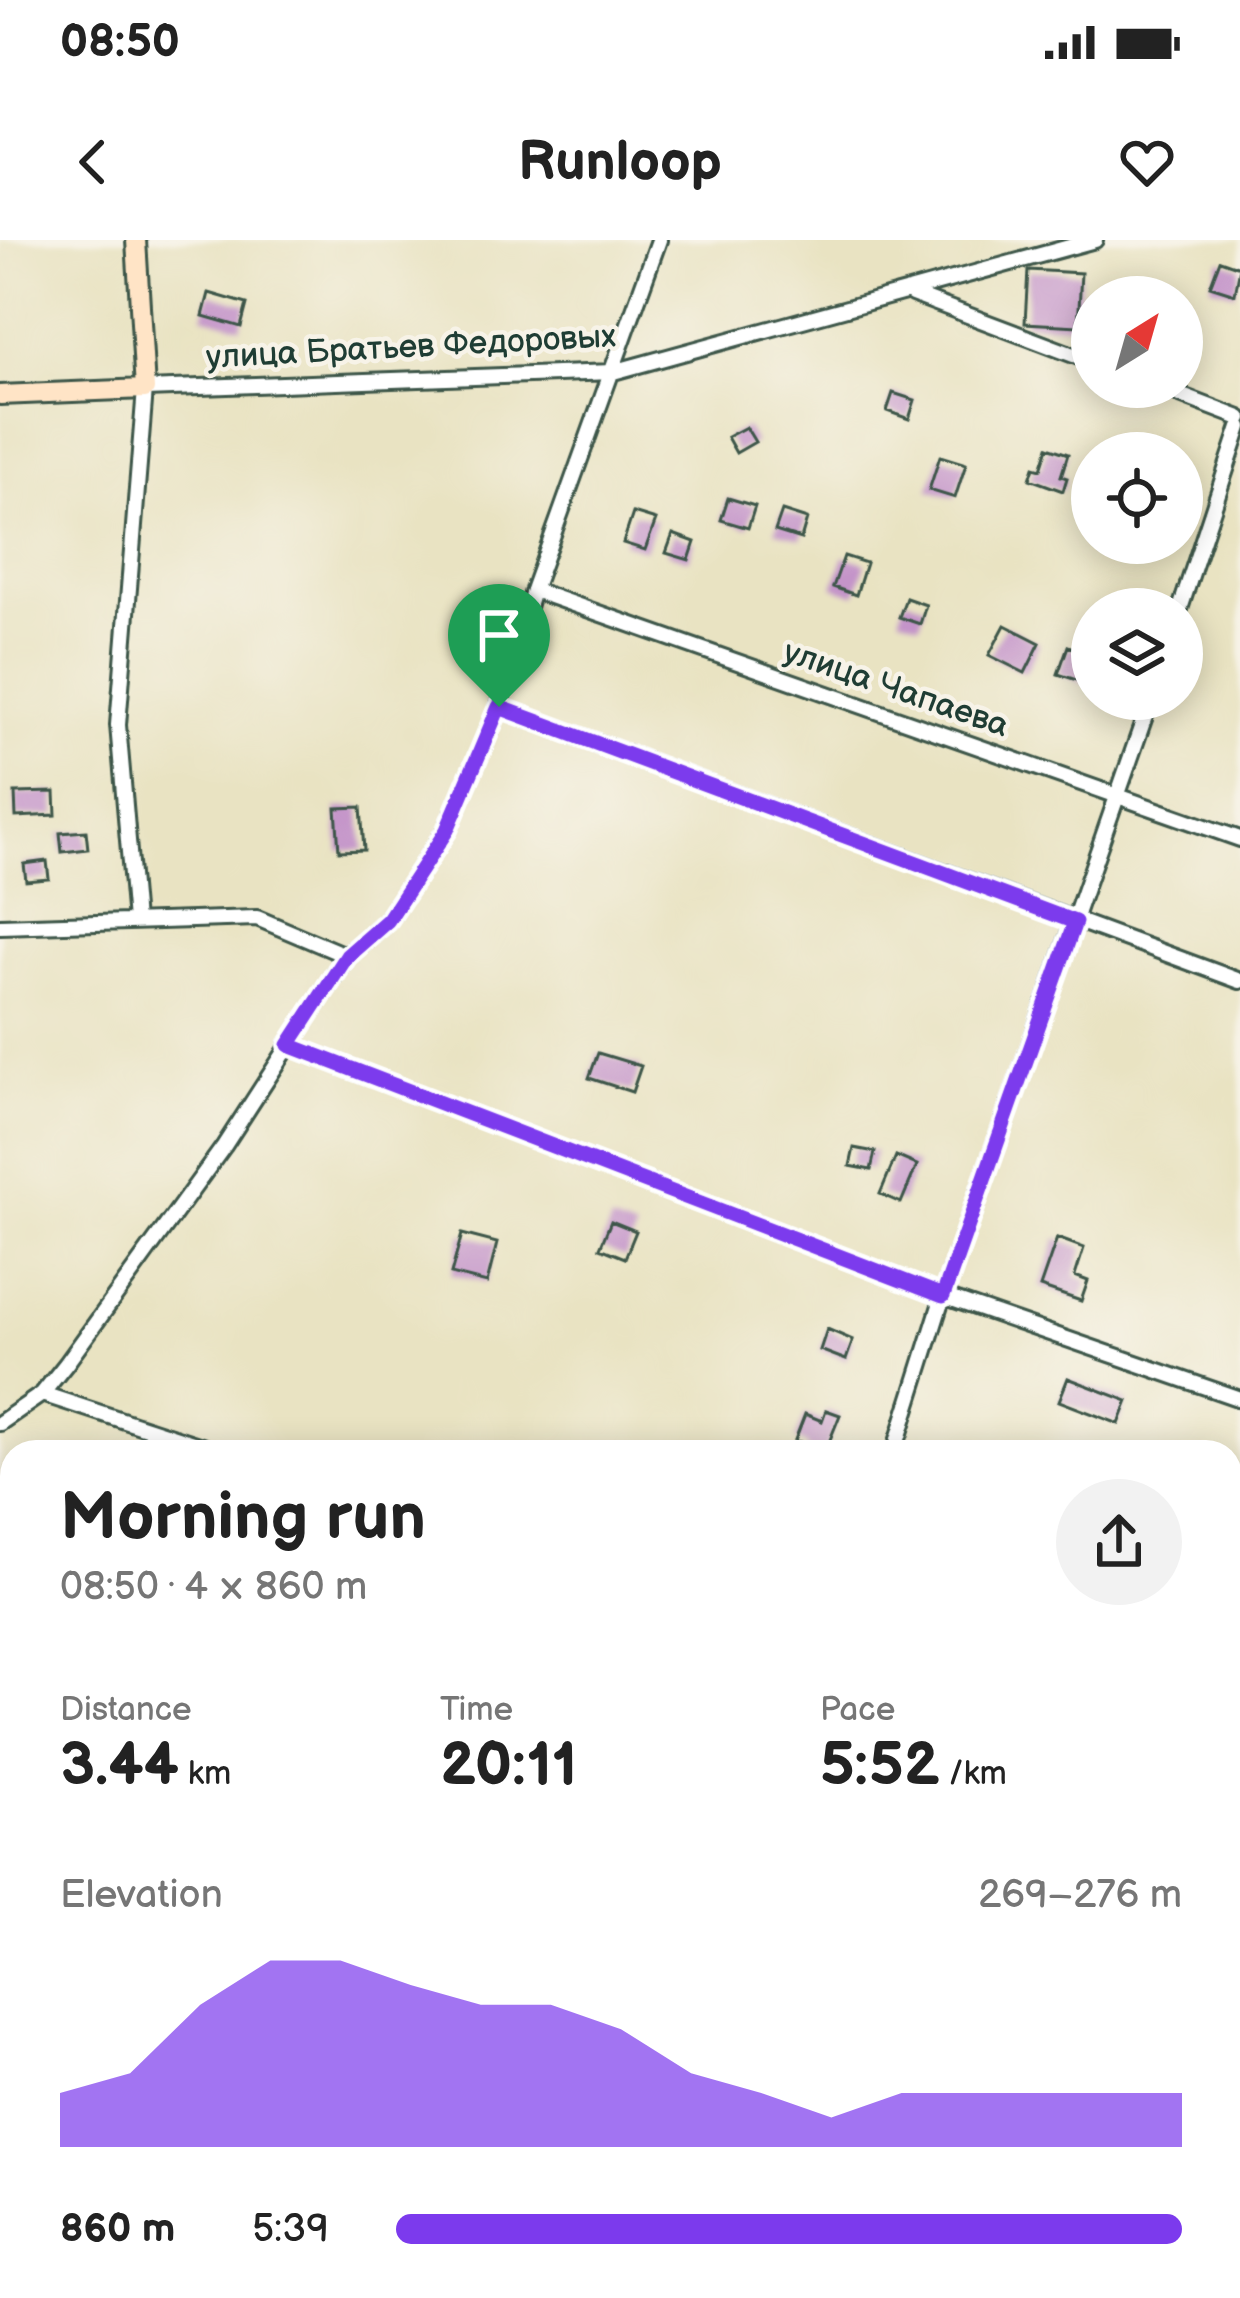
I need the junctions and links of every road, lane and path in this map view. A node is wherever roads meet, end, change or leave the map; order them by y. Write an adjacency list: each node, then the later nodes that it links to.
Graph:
1 (136, 240): 7 (main road)
2 (659, 240): 6 (street)
3 (1095, 240): 4 (street, улица Братьев Федоровых)
4 (911, 293): 5 (street); 6 (street, улица Братьев Федоровых)
5 (1071, 354)
6 (613, 372): 7 (street, улица Братьев Федоровых); 13 (street)
7 (145, 389): 8 (main road, улица Братьев Федоровых); 18 (street)
8 (0, 395)
9 (1203, 404): 10 (street)
10 (1240, 418)
11 (1240, 428): 12 (street)
12 (1187, 588)
13 (533, 590): 14 (street); 16 (street, улица Чапаева)
14 (499, 707): 19 (street); 21 (street)
15 (1143, 720): 16 (street)
16 (1119, 796): 17 (street, улица Чапаева); 19 (street)
17 (1240, 839)
18 (135, 921): 20 (street); 21 (street)
19 (1075, 922): 22 (street); 24 (street)
20 (0, 926)
21 (347, 956): 23 (street)
22 (1240, 980)
23 (289, 1045): 24 (street); 25 (street)
24 (943, 1296): 26 (street); 29 (street)
25 (43, 1394): 27 (street); 28 (street)
26 (1240, 1399)
27 (0, 1423)
28 (183, 1440)
29 (897, 1440)

